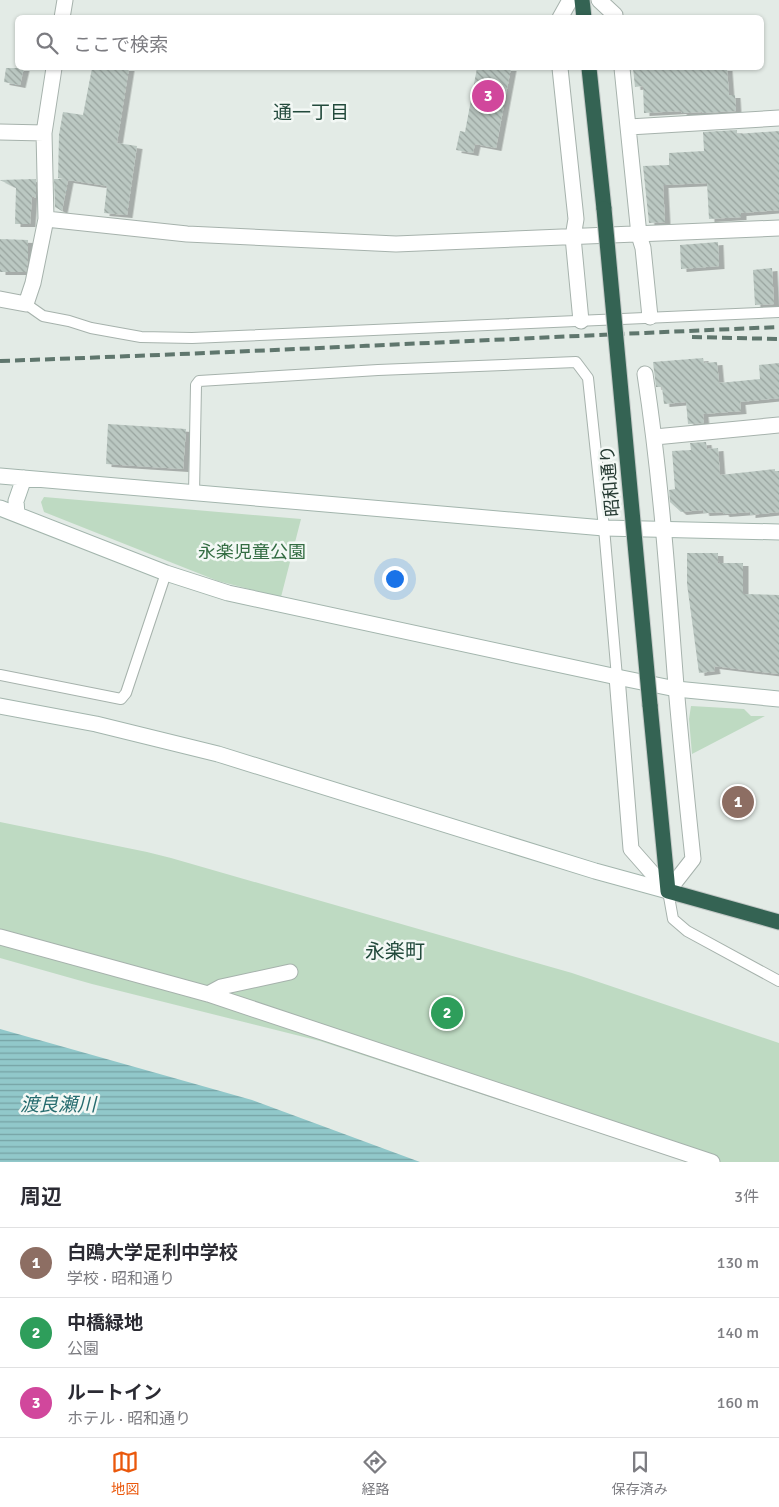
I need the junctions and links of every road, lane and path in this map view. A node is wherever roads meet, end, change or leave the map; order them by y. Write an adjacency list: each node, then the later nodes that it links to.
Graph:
1 (64, 0): 5 (street)
2 (570, 0): 6 (street)
3 (582, 0): 7 (highway)
4 (599, 0): 8 (street)
5 (62, 15)
6 (562, 15)
7 (584, 15)
8 (615, 15)
9 (54, 70): 16 (street)
10 (560, 70): 20 (street)
11 (589, 70): 43 (highway, 昭和通り, bridge)
12 (622, 70): 14 (street)
13 (779, 118): 14 (street)
14 (629, 127): 19 (street)
15 (0, 132): 16 (street)
16 (44, 134): 17 (street)
17 (46, 219): 20 (street); 22 (street)
18 (779, 228): 19 (street)
19 (639, 235): 20 (street); 24 (street)
20 (573, 237): 25 (street)
21 (0, 299): 22 (street)
22 (26, 304): 25 (lane)
23 (779, 312): 24 (lane)
24 (650, 317): 25 (lane)
25 (581, 321)
26 (645, 374): 28 (street)
27 (779, 425): 28 (street)
28 (655, 437): 35 (street)
29 (0, 476): 30 (street)
30 (24, 478): 31 (street); 33 (street)
31 (194, 494): 34 (street); 34 (lane)
32 (0, 508): 33 (street)
33 (17, 514): 37 (street)
34 (604, 528): 35 (street); 39 (lane)
35 (664, 528): 36 (street); 40 (street)
36 (779, 532)
37 (166, 573): 38 (lane); 39 (street)
38 (0, 675)
39 (617, 677): 40 (street); 43 (street)
40 (676, 688): 41 (street); 43 (street)
41 (779, 699)
42 (0, 706): 43 (street)
43 (668, 891): 44 (highway); 47 (lane)
44 (779, 922)
45 (0, 937): 48 (street)
46 (290, 972): 48 (street)
47 (779, 981)
48 (208, 994): 49 (street)
49 (712, 1162)

